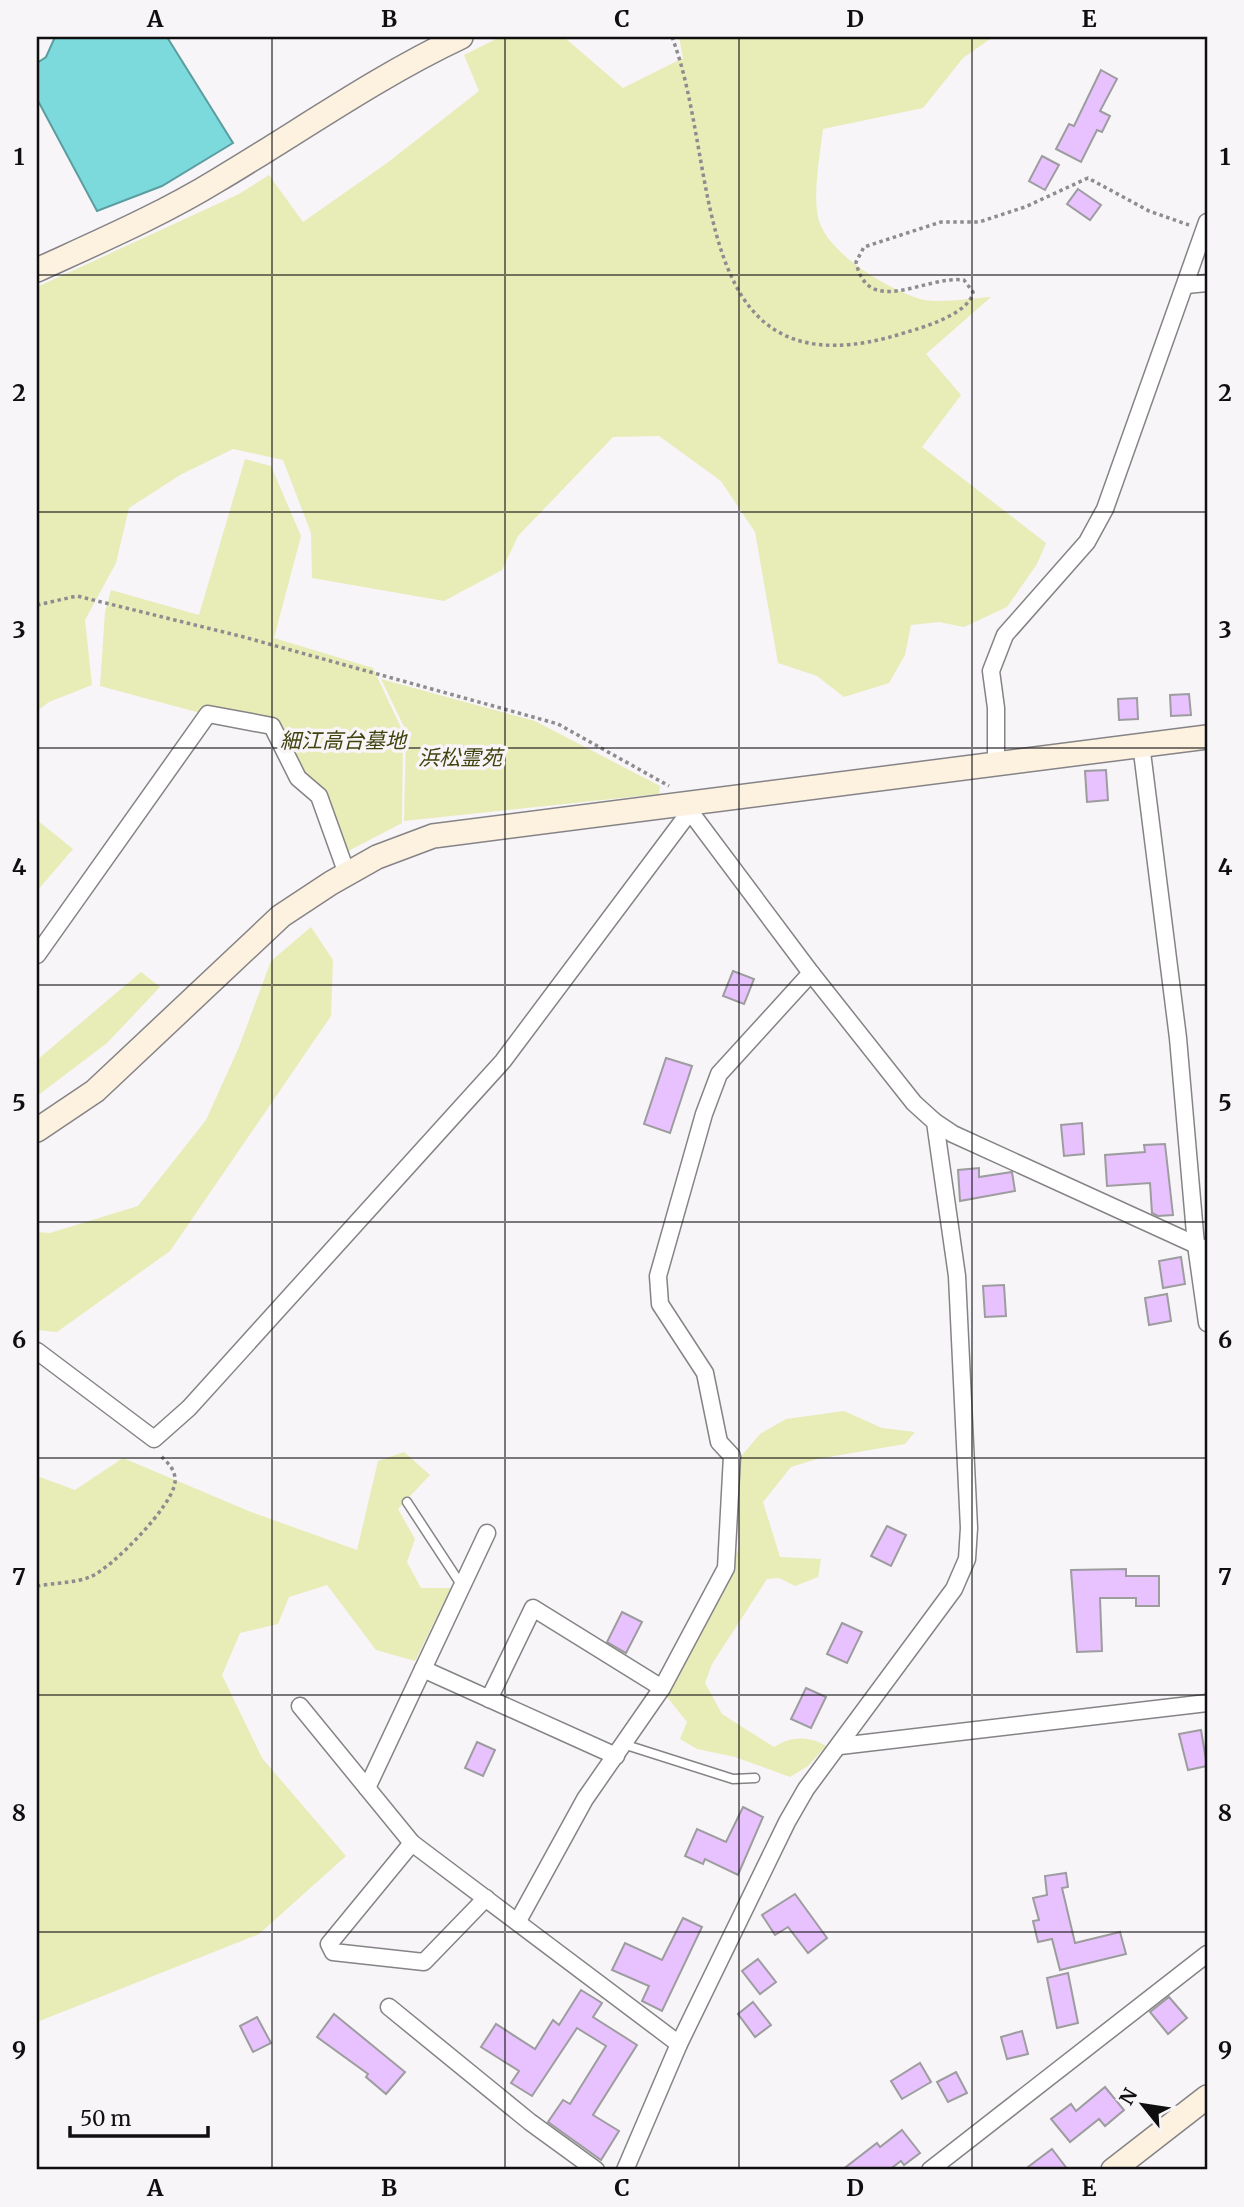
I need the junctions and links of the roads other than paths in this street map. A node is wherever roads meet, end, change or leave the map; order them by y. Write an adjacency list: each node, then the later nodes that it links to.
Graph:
1 (461, 37): 3 (street)
2 (1205, 227): 5 (street)
3 (37, 270)
4 (1207, 283): 5 (street)
5 (1186, 285): 8 (street)
6 (1207, 737): 7 (street)
7 (1141, 744): 8 (street); 15 (street)
8 (996, 763): 9 (street)
9 (683, 802): 10 (street); 12 (street); 18 (street)
10 (347, 874): 11 (street); 14 (street)
11 (37, 955)
12 (811, 973): 13 (street); 23 (street)
13 (935, 1122): 16 (street); 27 (street)
14 (37, 1130)
15 (1200, 1201): 16 (street)
16 (1202, 1248): 17 (street)
17 (1207, 1323)
18 (37, 1351)
19 (407, 1502): 21 (lane)
20 (487, 1533): 21 (street)
21 (462, 1586): 22 (street)
22 (423, 1669): 24 (street); 30 (street)
23 (662, 1688): 24 (street); 28 (street)
24 (489, 1699): 28 (street)
25 (1207, 1703): 27 (street)
26 (300, 1706): 30 (street)
27 (840, 1746): 36 (street)
28 (620, 1750): 29 (lane); 33 (street)
29 (755, 1778)
30 (368, 1788): 31 (street)
31 (412, 1843): 32 (street); 32 (street)
32 (486, 1898): 33 (street)
33 (518, 1922): 36 (street)
34 (1207, 1954): 40 (street)
35 (390, 2007): 38 (street)
36 (679, 2044): 39 (street)
37 (1207, 2097): 41 (street)
38 (596, 2170)
39 (625, 2170)
40 (930, 2170)
41 (1113, 2170)

